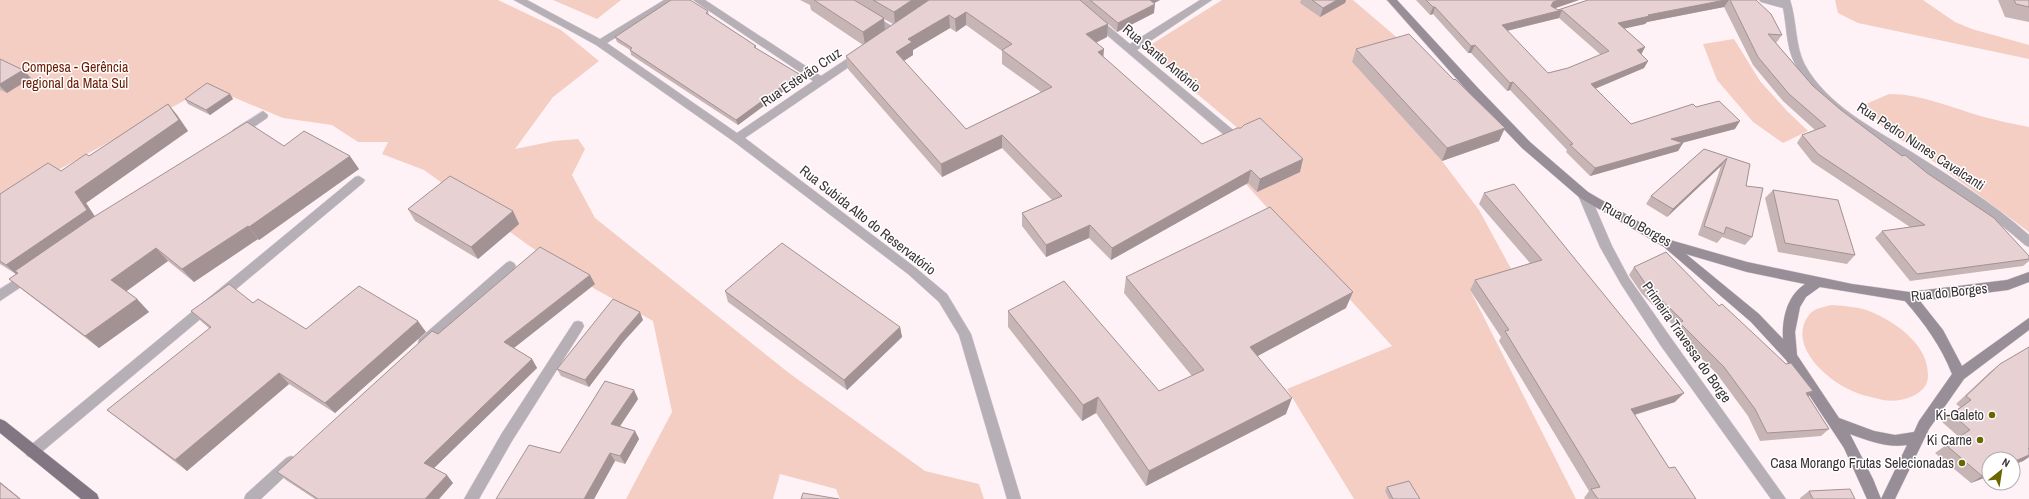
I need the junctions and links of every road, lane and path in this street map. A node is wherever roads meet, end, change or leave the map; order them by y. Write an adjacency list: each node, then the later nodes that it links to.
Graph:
1 (519, 0): 13 (street, Rua Subida Alto do Reservatório)
2 (671, 0): 13 (street)
3 (698, 0): 16 (street)
4 (842, 0): 11 (street)
5 (1071, 0): 15 (street, Rua Santo Antônio)
6 (1207, 0): 15 (street)
7 (1392, 0): 22 (main road, Rua do Borges)
8 (1764, 0): 9 (street)
9 (1786, 2): 23 (street, Rua Pedro Nunes Cavalcanti)
10 (907, 23): 11 (street)
11 (895, 31): 12 (street)
12 (882, 40)
13 (600, 42): 20 (street, Rua Subida Alto do Reservatório)
14 (870, 48): 16 (street, Rua Estevão Cruz)
15 (1130, 49): 18 (street, Rua Santo Antônio)
16 (820, 81): 20 (street, Rua Estevão Cruz)
17 (263, 115): 19 (street)
18 (1234, 137)
19 (230, 138)
20 (737, 138): 44 (street, Rua Subida Alto do Reservatório)
21 (359, 180): 40 (street)
22 (1584, 195): 24 (main road, Rua do Borges); 45 (street, Primeira Travessa do Borge)
23 (2029, 242)
24 (1666, 243): 28 (main road, Rua do Borges); 34 (main road)
25 (510, 266): 33 (street)
26 (39, 269): 29 (street)
27 (2029, 277): 30 (main road, Rua do Borges)
28 (1817, 282): 30 (main road, Rua do Borges); 34 (main road)
29 (0, 296)
30 (1909, 297): 35 (main road)
31 (2029, 323): 35 (main road)
32 (578, 326): 43 (street)
33 (416, 351)
34 (1791, 356): 36 (main road)
35 (1959, 375): 38 (main road)
36 (1835, 422): 38 (main road); 46 (main road)
37 (0, 425): 40 (main road)
38 (1918, 437): 47 (main road)
39 (304, 451): 42 (street)
40 (32, 452): 41 (main road)
41 (92, 499)
42 (250, 499)
43 (471, 499)
44 (1014, 499)
45 (1779, 499)
46 (1874, 499)
47 (1888, 499)

